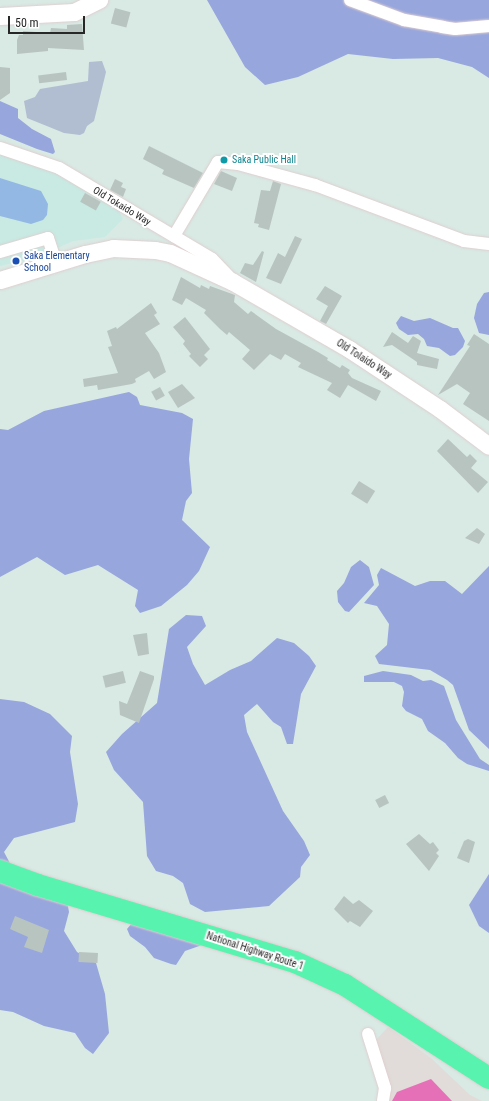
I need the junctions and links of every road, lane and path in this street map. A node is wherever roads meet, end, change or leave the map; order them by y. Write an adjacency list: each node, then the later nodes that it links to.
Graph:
1 (100, 0): 3 (street)
2 (350, 0): 4 (street)
3 (0, 16)
4 (489, 26)
5 (0, 148): 6 (street, Old Tokaido Way)
6 (174, 236): 7 (street); 11 (street, Old Tokaido Way)
7 (489, 244)
8 (0, 252): 9 (street)
9 (56, 263): 10 (street, Old Tolaido Way); 11 (street, Old Tolaido Way)
10 (0, 280)
11 (233, 282): 12 (street, Old Tolaido Way)
12 (489, 446)
13 (0, 871): 15 (highway, National Highway Route 1)
14 (368, 1034): 16 (street)
15 (489, 1078)
16 (383, 1101)

